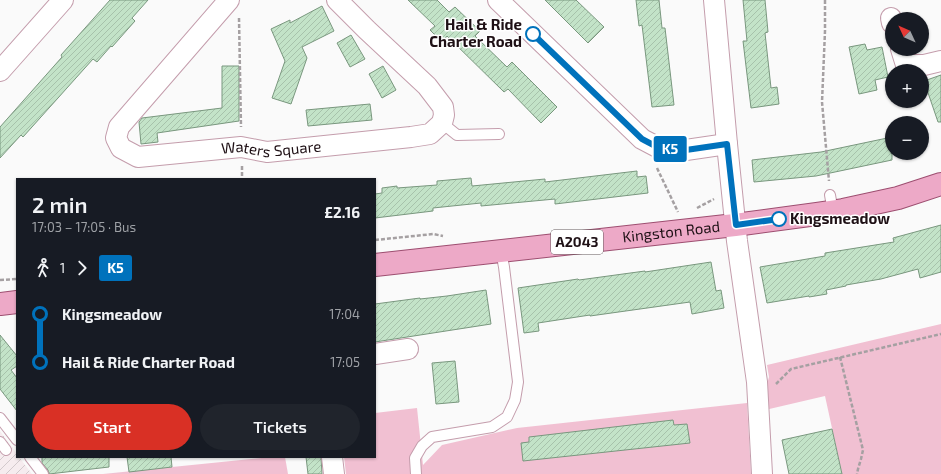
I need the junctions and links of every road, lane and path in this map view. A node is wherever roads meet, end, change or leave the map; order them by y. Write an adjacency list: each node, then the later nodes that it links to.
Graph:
1 (63, 0): 9 (street)
2 (337, 0): 10 (street)
3 (498, 0): 12 (street)
4 (714, 0): 13 (street)
5 (825, 0): 17 (path)
6 (234, 8): 14 (path); 14 (street, Waters Square)
7 (903, 56): 8 (street)
8 (941, 61)
9 (0, 71)
10 (442, 123): 11 (lane); 14 (street, Waters Square)
11 (499, 134)
12 (642, 139): 13 (street); 18 (path)
13 (727, 144): 19 (street)
14 (241, 147): 15 (path)
15 (242, 178)
16 (941, 184): 17 (main road, Kingston Road / A2043)
17 (831, 204): 19 (main road, Kingston Road / A2043)
18 (679, 215)
19 (736, 225): 22 (main road, Kingston Road / A2043); 32 (street)
20 (433, 234): 21 (path)
21 (376, 240)
22 (501, 251): 23 (main road, Kingston Road / A2043); 39 (lane)
23 (376, 265)
24 (16, 279): 25 (path)
25 (0, 280)
26 (16, 302): 27 (main road)
27 (0, 304)
28 (941, 334): 31 (path)
29 (408, 349): 30 (street)
30 (376, 354)
31 (840, 357): 32 (path); 41 (path)
32 (757, 382): 40 (street)
33 (0, 418): 34 (lane)
34 (16, 439)
35 (31, 458): 37 (lane)
36 (332, 458): 38 (street)
37 (43, 474)
38 (334, 474)
39 (416, 474)
40 (762, 474)
41 (858, 474)

